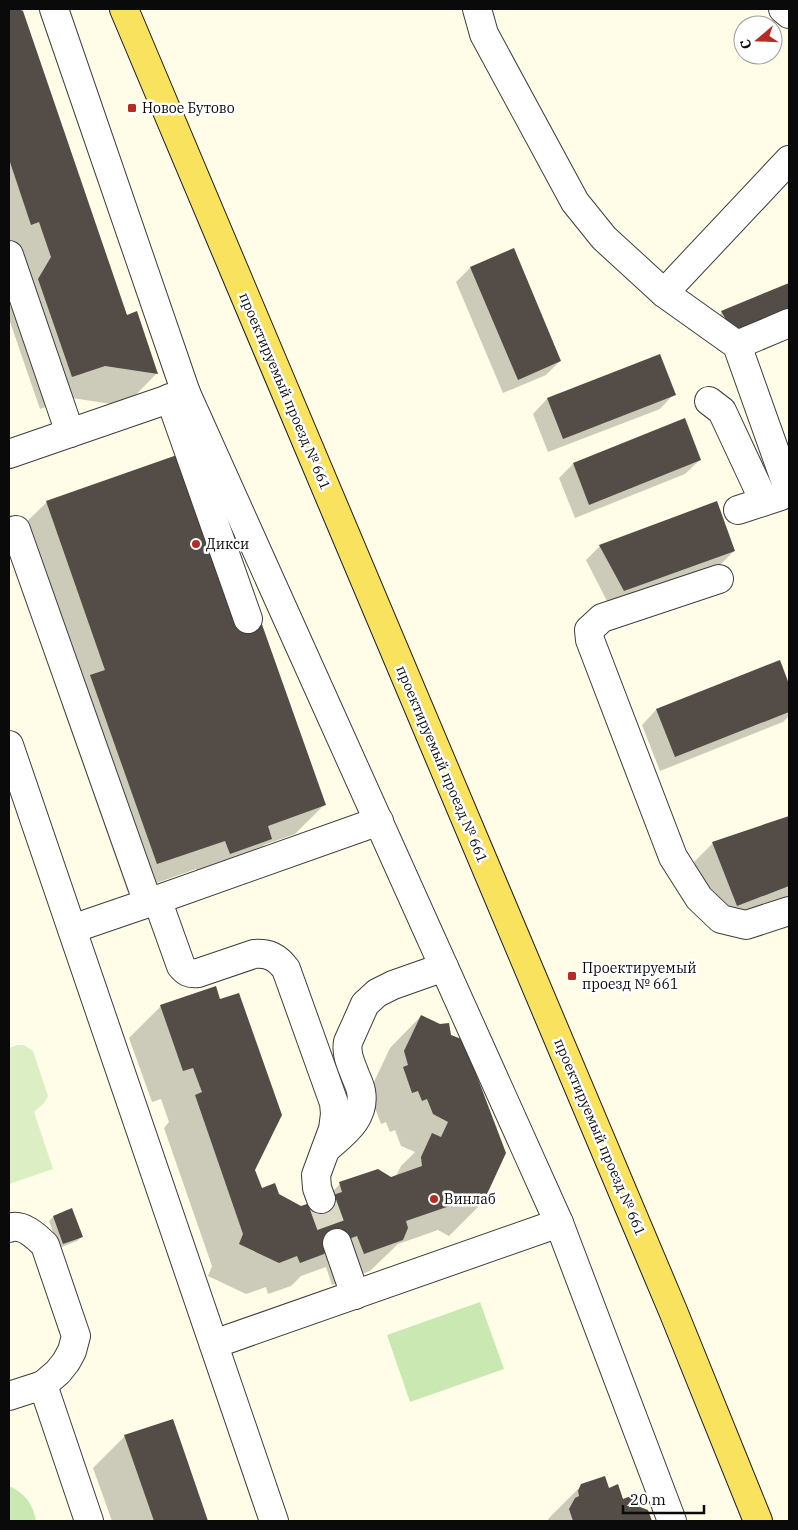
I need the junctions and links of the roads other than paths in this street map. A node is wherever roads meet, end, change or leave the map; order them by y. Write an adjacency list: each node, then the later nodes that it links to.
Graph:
1 (54, 9): 11 (street)
2 (124, 9): 38 (main road, проектируемый проезд № 661)
3 (477, 9): 8 (street)
4 (783, 9): 5 (street)
5 (789, 14)
6 (789, 160): 8 (street)
7 (9, 255): 13 (street)
8 (664, 293): 10 (street)
9 (789, 323): 10 (street)
10 (737, 345): 15 (street)
11 (178, 396): 13 (street); 19 (street); 21 (street)
12 (709, 401): 15 (street)
13 (70, 433): 14 (street)
14 (9, 454)
15 (781, 495): 16 (street)
16 (738, 510)
17 (16, 530): 22 (street)
18 (719, 579): 23 (street)
19 (248, 619)
20 (9, 745): 24 (street)
21 (379, 821): 22 (street); 25 (street)
22 (152, 901): 24 (street); 26 (street)
23 (789, 911)
24 (72, 929): 32 (street)
25 (444, 967): 26 (street); 28 (street)
26 (324, 1152): 27 (street)
27 (321, 1199)
28 (560, 1223): 31 (street); 37 (street)
29 (9, 1228): 33 (street)
30 (337, 1243): 31 (street)
31 (354, 1295): 32 (street)
32 (214, 1344): 36 (street)
33 (42, 1385): 34 (street); 35 (street)
34 (9, 1396)
35 (89, 1521)
36 (274, 1521)
37 (672, 1521)
38 (758, 1521)

